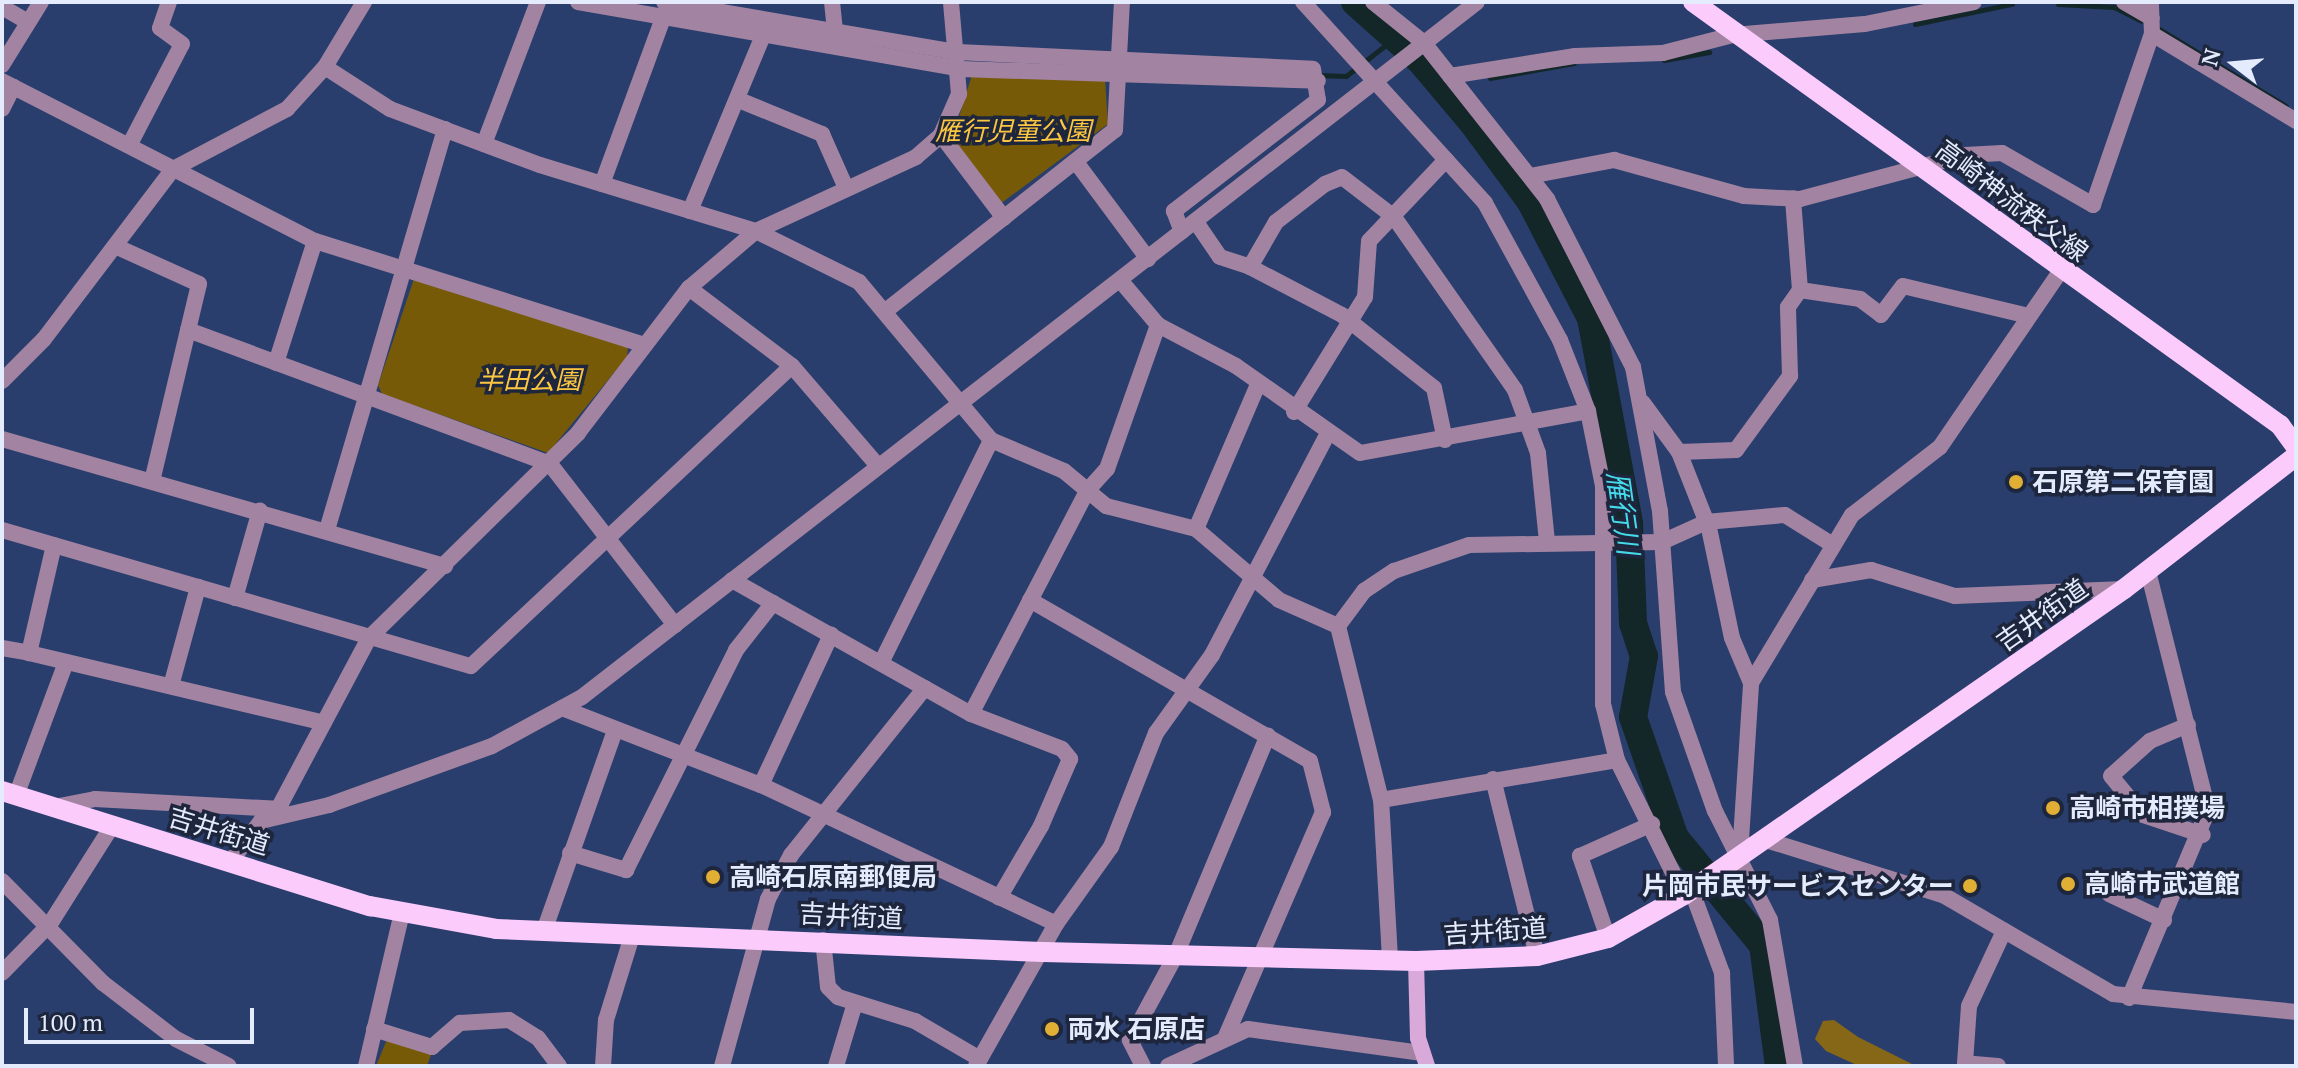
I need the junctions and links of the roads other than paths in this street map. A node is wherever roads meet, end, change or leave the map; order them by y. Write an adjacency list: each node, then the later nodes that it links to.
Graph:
1 (41, 2): 20 (street)
2 (169, 2): 37 (street)
3 (364, 2): 27 (street)
4 (538, 2): 38 (street)
5 (578, 2): 16 (street)
6 (832, 2): 23 (street)
7 (951, 2): 25 (street)
8 (1122, 2): 28 (street)
9 (1303, 2): 30 (street)
10 (1373, 2): 24 (street)
11 (1477, 2): 24 (street)
12 (1693, 2): 22 (main road, 高崎神流秩父線)
13 (1974, 2): 17 (street)
14 (2124, 2): 19 (street)
15 (2, 7): 20 (street)
16 (666, 7): 18 (street); 44 (street)
17 (1934, 7): 22 (street)
18 (721, 13): 21 (street)
19 (2151, 18): 34 (street); 41 (street)
20 (28, 22): 26 (street)
21 (768, 26): 23 (street); 32 (street)
22 (1733, 35): 29 (street); 41 (main road, 高崎神流秩父線)
23 (836, 38): 25 (street)
24 (1424, 43): 29 (street); 30 (street)
25 (959, 61): 28 (street); 36 (street)
26 (2, 65)
27 (325, 67): 35 (street); 42 (street)
28 (1120, 67): 40 (street); 52 (street)
29 (1450, 76): 43 (street)
30 (1374, 83): 39 (street); 50 (street)
31 (7, 84): 33 (street); 37 (street)
32 (739, 100): 45 (street); 47 (street)
33 (2, 109)
34 (2296, 121)
35 (445, 129): 38 (street); 57 (street)
36 (941, 135): 45 (street); 49 (street)
37 (131, 142): 42 (street)
38 (484, 144): 44 (street)
39 (1446, 160): 48 (street); 75 (street)
40 (1076, 162): 49 (street); 55 (street)
41 (1921, 165): 46 (street); 58 (main road, 高崎神流秩父線)
42 (173, 169): 53 (street); 54 (street)
43 (1530, 176): 46 (street); 73 (street)
44 (602, 184): 47 (street)
45 (846, 188): 51 (street)
46 (1793, 198): 61 (street)
47 (690, 211): 51 (street)
48 (1394, 217): 56 (street); 64 (street); 77 (street)
49 (1004, 218): 62 (street)
50 (1196, 222): 52 (street); 56 (street)
51 (756, 231): 60 (street); 62 (street)
52 (1182, 232): 55 (street)
53 (315, 241): 57 (street); 68 (street)
54 (115, 246): 66 (street); 70 (street)
55 (1148, 259): 59 (street)
56 (1250, 267): 64 (street)
57 (403, 268): 67 (street); 72 (street)
58 (2061, 270): 63 (street); 82 (main road, 高崎神流秩父線)
59 (1120, 280): 65 (street); 74 (street)
60 (689, 288): 67 (street); 69 (street)
61 (1800, 290): 63 (street); 83 (street)
62 (888, 309): 74 (street)
63 (2025, 315): 99 (street)
64 (1348, 324): 76 (street); 81 (street)
65 (1158, 325): 71 (street); 88 (street)
66 (188, 330): 68 (street); 87 (street)
67 (645, 345): 85 (street)
68 (276, 363): 72 (street)
69 (792, 366): 86 (street); 94 (street)
70 (2, 381)
71 (1257, 387): 76 (street); 91 (street)
72 (366, 395): 85 (street); 93 (street)
73 (1640, 398): 83 (street); 97 (street)
74 (960, 402): 80 (street); 86 (street)
75 (1588, 411): 77 (street); 96 (street)
76 (1294, 412): 78 (street)
77 (1528, 423): 81 (street); 95 (street)
78 (1328, 433): 81 (street); 102 (street)
79 (2, 439): 87 (street)
80 (991, 440): 88 (street); 117 (street)
81 (1445, 440)
82 (2296, 447)
83 (1679, 452): 90 (street)
84 (2296, 456): 101 (main road, 吉井街道)
85 (550, 464): 94 (street); 100 (street)
86 (878, 466): 103 (street)
87 (153, 477): 89 (street)
88 (1087, 491): 91 (street); 108 (street)
89 (260, 510): 93 (street); 107 (street)
90 (1706, 522): 97 (street); 99 (street); 118 (street)
91 (1196, 529): 102 (street)
92 (2, 530): 98 (street)
93 (327, 530): 100 (street)
94 (608, 538): 110 (street); 113 (street)
95 (1547, 541): 96 (street); 111 (street)
96 (1604, 541): 97 (street); 129 (street)
97 (1662, 542): 142 (street)
98 (54, 545): 105 (street); 115 (street)
99 (1833, 545): 104 (street)
100 (445, 566): 113 (street)
101 (2148, 571): 106 (main road, 吉井街道); 125 (street)
102 (1252, 576): 111 (street); 121 (street)
103 (732, 580): 109 (street); 110 (street)
104 (1812, 580): 106 (street); 118 (street)
105 (198, 587): 107 (street); 119 (street)
106 (2124, 589): 140 (main road, 吉井街道)
107 (235, 598): 113 (street)
108 (1030, 600): 121 (street); 123 (street)
109 (773, 603): 112 (street); 128 (street)
110 (675, 625): 122 (street)
111 (1338, 626): 133 (street)
112 (831, 635): 117 (street); 131 (street)
113 (369, 638): 124 (street)
114 (2, 648): 115 (street)
115 (29, 653): 116 (street)
116 (66, 662): 119 (street); 132 (street)
117 (881, 663): 120 (street)
118 (1751, 683): 142 (street)
119 (171, 686): 124 (street)
120 (925, 688): 123 (street); 136 (street)
121 (1188, 689): 127 (street); 151 (street)
122 (562, 708): 126 (street); 135 (street)
123 (971, 714): 147 (street)
124 (324, 723): 135 (street)
125 (2188, 725): 139 (street); 139 (street)
126 (615, 730): 128 (street); 141 (street)
127 (1268, 735): 159 (street); 160 (street)
128 (688, 759): 131 (street); 141 (street)
129 (1617, 760): 130 (street); 137 (street)
130 (1493, 779): 133 (street); 161 (street)
131 (761, 785): 136 (street)
132 (9, 794): 134 (main road, 吉井街道)
133 (1381, 800): 162 (street)
134 (52, 807): 135 (street); 138 (main road, 吉井街道)
135 (283, 810): 143 (street)
136 (821, 814): 147 (street); 155 (street)
137 (1652, 824): 145 (street); 156 (street)
138 (112, 826): 143 (main road, 吉井街道); 150 (street)
139 (2203, 835): 149 (street)
140 (1766, 840): 142 (main road, 吉井街道); 153 (street)
141 (570, 853): 152 (street)
142 (1736, 858): 145 (main road); 183 (street)
143 (231, 861): 148 (main road, 吉井街道)
144 (2, 881): 150 (street)
145 (1691, 889): 156 (main road, 吉井街道); 182 (street)
146 (2109, 894): 149 (street)
147 (999, 898): 151 (street)
148 (402, 912): 152 (main road, 吉井街道); 168 (street)
149 (2164, 920): 165 (street)
150 (50, 924): 164 (street); 173 (street)
151 (1056, 924): 158 (street)
152 (544, 931): 154 (main road, 吉井街道)
153 (2004, 931): 165 (street); 184 (street)
154 (632, 936): 155 (main road, 吉井街道); 176 (street)
155 (758, 938): 157 (main road, 吉井街道); 177 (street)
156 (1608, 938): 161 (main road, 吉井街道)
157 (823, 940): 158 (main road, 吉井街道); 166 (street)
158 (1043, 952): 159 (main road, 吉井街道); 172 (street)
159 (1176, 955): 160 (main road, 吉井街道); 179 (street)
160 (1260, 956): 162 (main road, 吉井街道); 169 (street)
161 (1537, 956): 163 (main road, 吉井街道)
162 (1390, 959): 163 (main road, 吉井街道)
163 (1416, 961): 171 (main road)
164 (2, 973)
165 (2129, 998): 167 (street)
166 (855, 1003): 172 (street); 178 (street)
167 (2296, 1012)
168 (374, 1029): 174 (street); 175 (street)
169 (1225, 1038): 170 (street); 171 (street)
170 (1207, 1045): 180 (street); 181 (street)
171 (1424, 1059)
172 (978, 1062)
173 (218, 1064)
174 (366, 1066)
175 (559, 1066)
176 (603, 1066)
177 (722, 1066)
178 (836, 1066)
179 (1143, 1066)
180 (1168, 1066)
181 (1188, 1066)
182 (1726, 1066)
183 (1795, 1066)
184 (1998, 1066)

